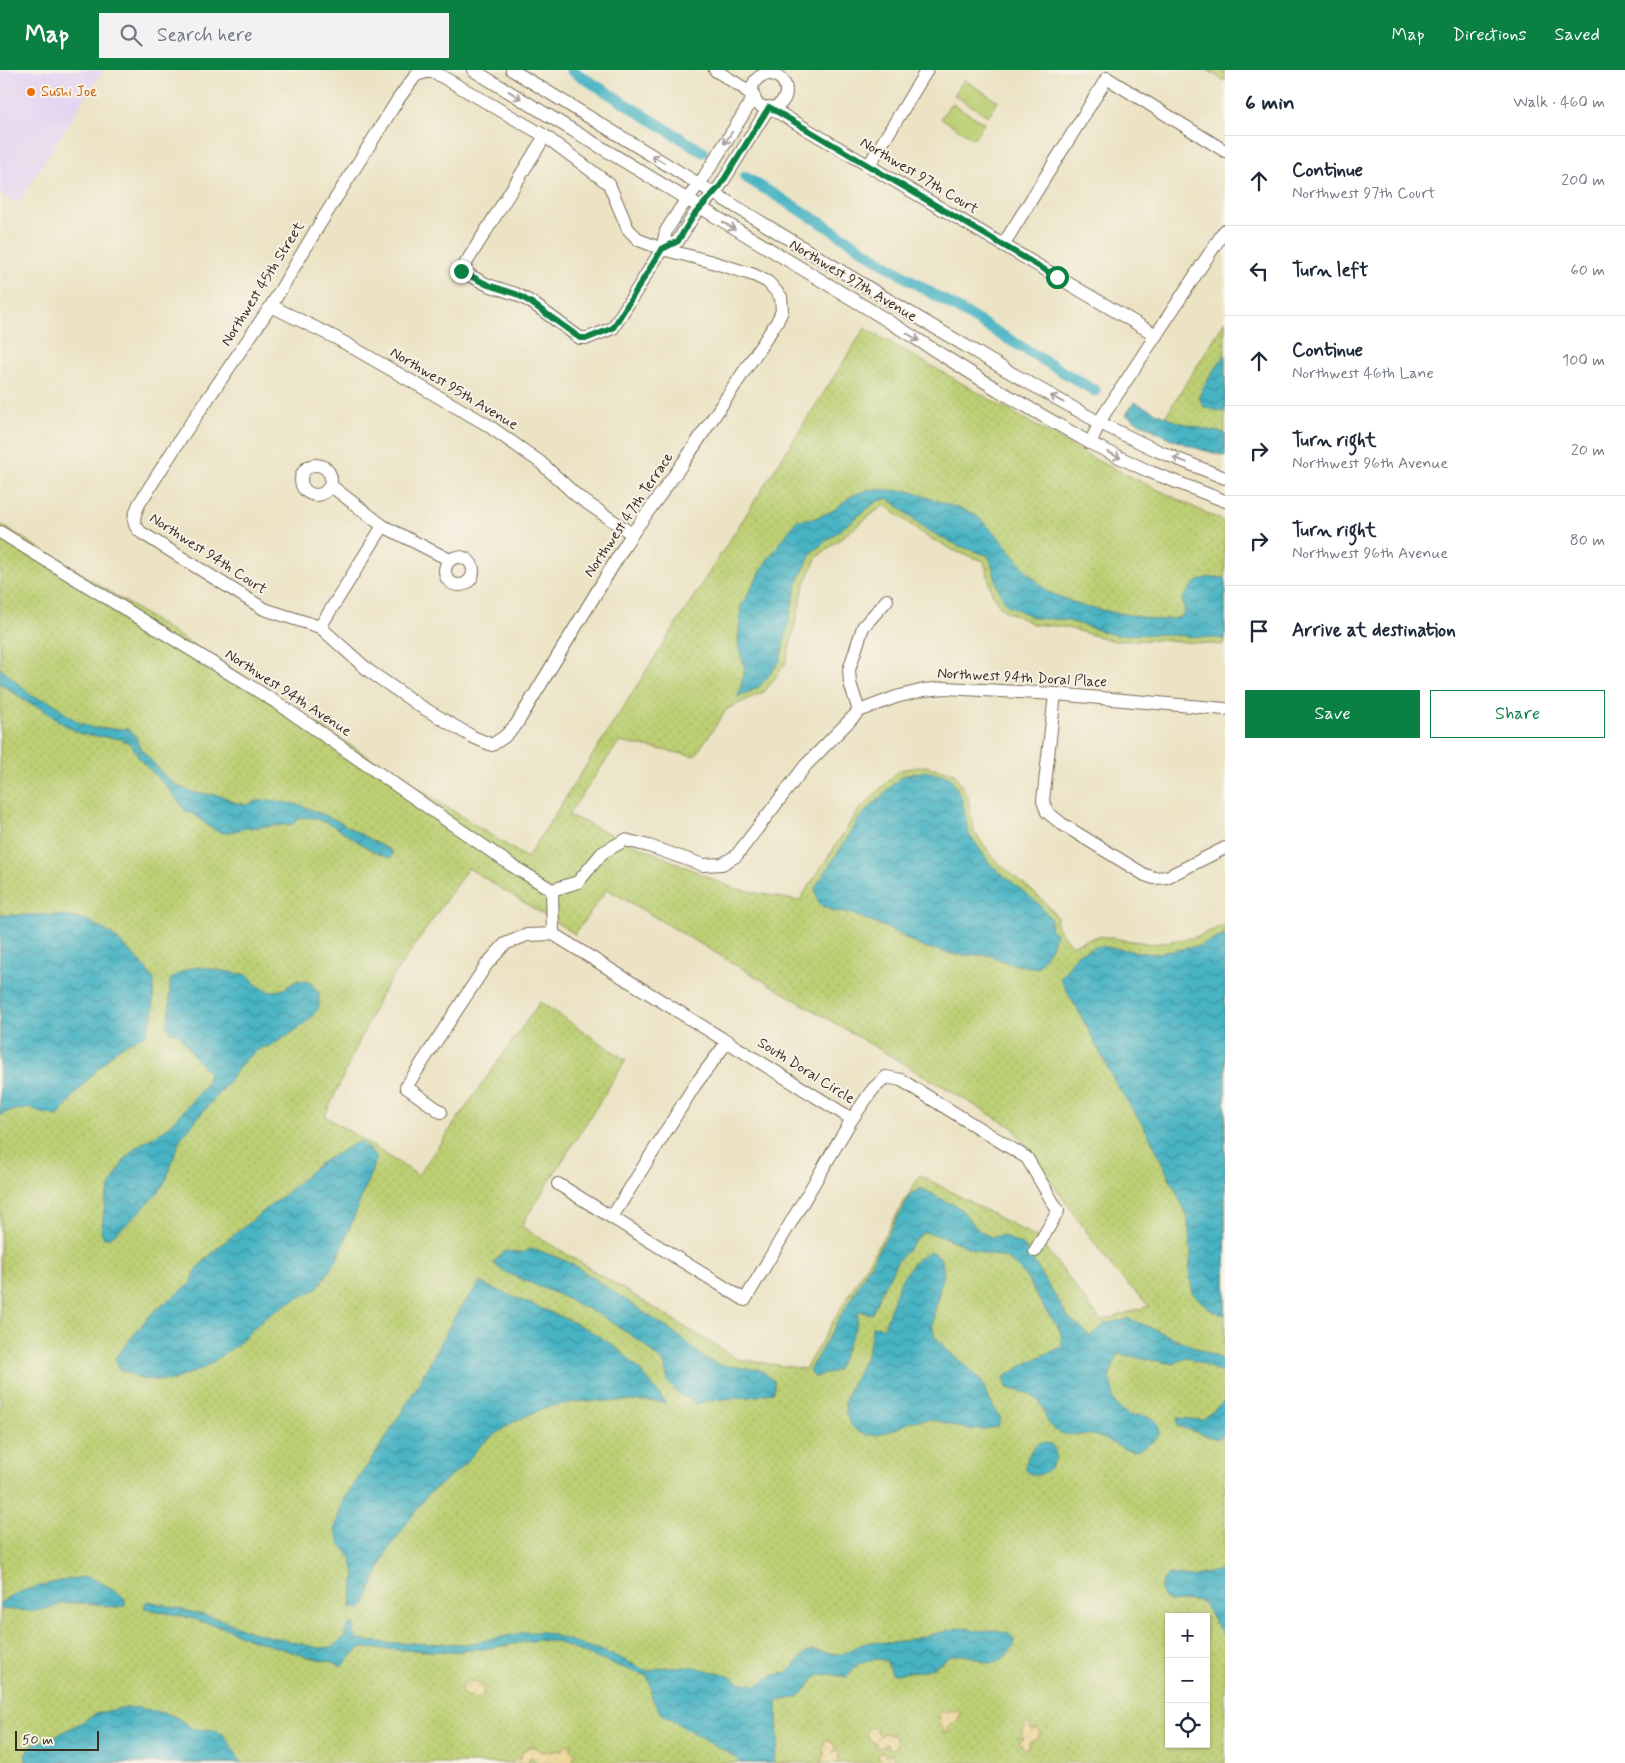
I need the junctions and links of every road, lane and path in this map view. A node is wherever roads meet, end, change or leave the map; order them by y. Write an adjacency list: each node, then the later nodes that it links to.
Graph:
1 (473, 70): 12 (street, Northwest 97th Avenue, one-way to 12)
2 (512, 70): 10 (street, Northwest 97th Avenue, one-way to 2)
3 (715, 70): 5 (street, Northwest 97th Court)
4 (927, 70): 9 (street)
5 (754, 97): 6 (street, Northwest 97th Court); 6 (street); 10 (street, one-way to 10)
6 (769, 107): 9 (street, Northwest 97th Court); 11 (street)
7 (545, 136): 16 (street); 16 (street); 17 (street, Northwest 45th Street)
8 (1225, 151): 15 (street)
9 (869, 165): 15 (street, Northwest 97th Court)
10 (700, 184): 11 (street, Northwest 97th Avenue); 12 (street)
11 (714, 193): 13 (street); 19 (street, Northwest 97th Avenue, one-way to 11)
12 (687, 200): 13 (street, Northwest 97th Avenue); 16 (street)
13 (700, 208): 16 (street); 20 (street, Northwest 97th Avenue, one-way to 20)
14 (1225, 230): 18 (street)
15 (1002, 245): 18 (street, Northwest 97th Court)
16 (662, 249): 27 (street, Northwest 47th Terrace)
17 (272, 306): 24 (street, Northwest 45th Street); 27 (street, Northwest 95th Avenue)
18 (1156, 335): 19 (street)
19 (1100, 423): 20 (street); 21 (street, Northwest 97th Avenue, one-way to 19)
20 (1090, 443): 23 (street, Northwest 97th Avenue, one-way to 23)
21 (1225, 478)
22 (330, 485): 25 (street)
23 (1225, 501)
24 (135, 526): 30 (street, Northwest 94th Court)
25 (383, 526): 28 (street); 30 (street)
26 (0, 532): 36 (street, Northwest 94th Avenue)
27 (632, 534): 34 (street, Northwest 47th Terrace)
28 (450, 560)
29 (887, 600): 33 (street)
30 (320, 627): 34 (street, Northwest 94th Court)
31 (1055, 694): 32 (street, Northwest 94th Doral Place); 33 (street, Northwest 94th Doral Place); 35 (street)
32 (1225, 709)
33 (859, 711): 36 (street, Northwest 94th Doral Place)
34 (492, 744)
35 (1225, 848)
36 (552, 890): 37 (street)
37 (553, 934): 38 (street, South Doral Circle); 39 (street)
38 (728, 1041): 40 (street, South Doral Circle); 42 (street)
39 (441, 1112)
40 (852, 1119): 42 (street); 43 (street, South Doral Circle)
41 (558, 1184): 42 (street)
42 (612, 1217)
43 (1035, 1251)

